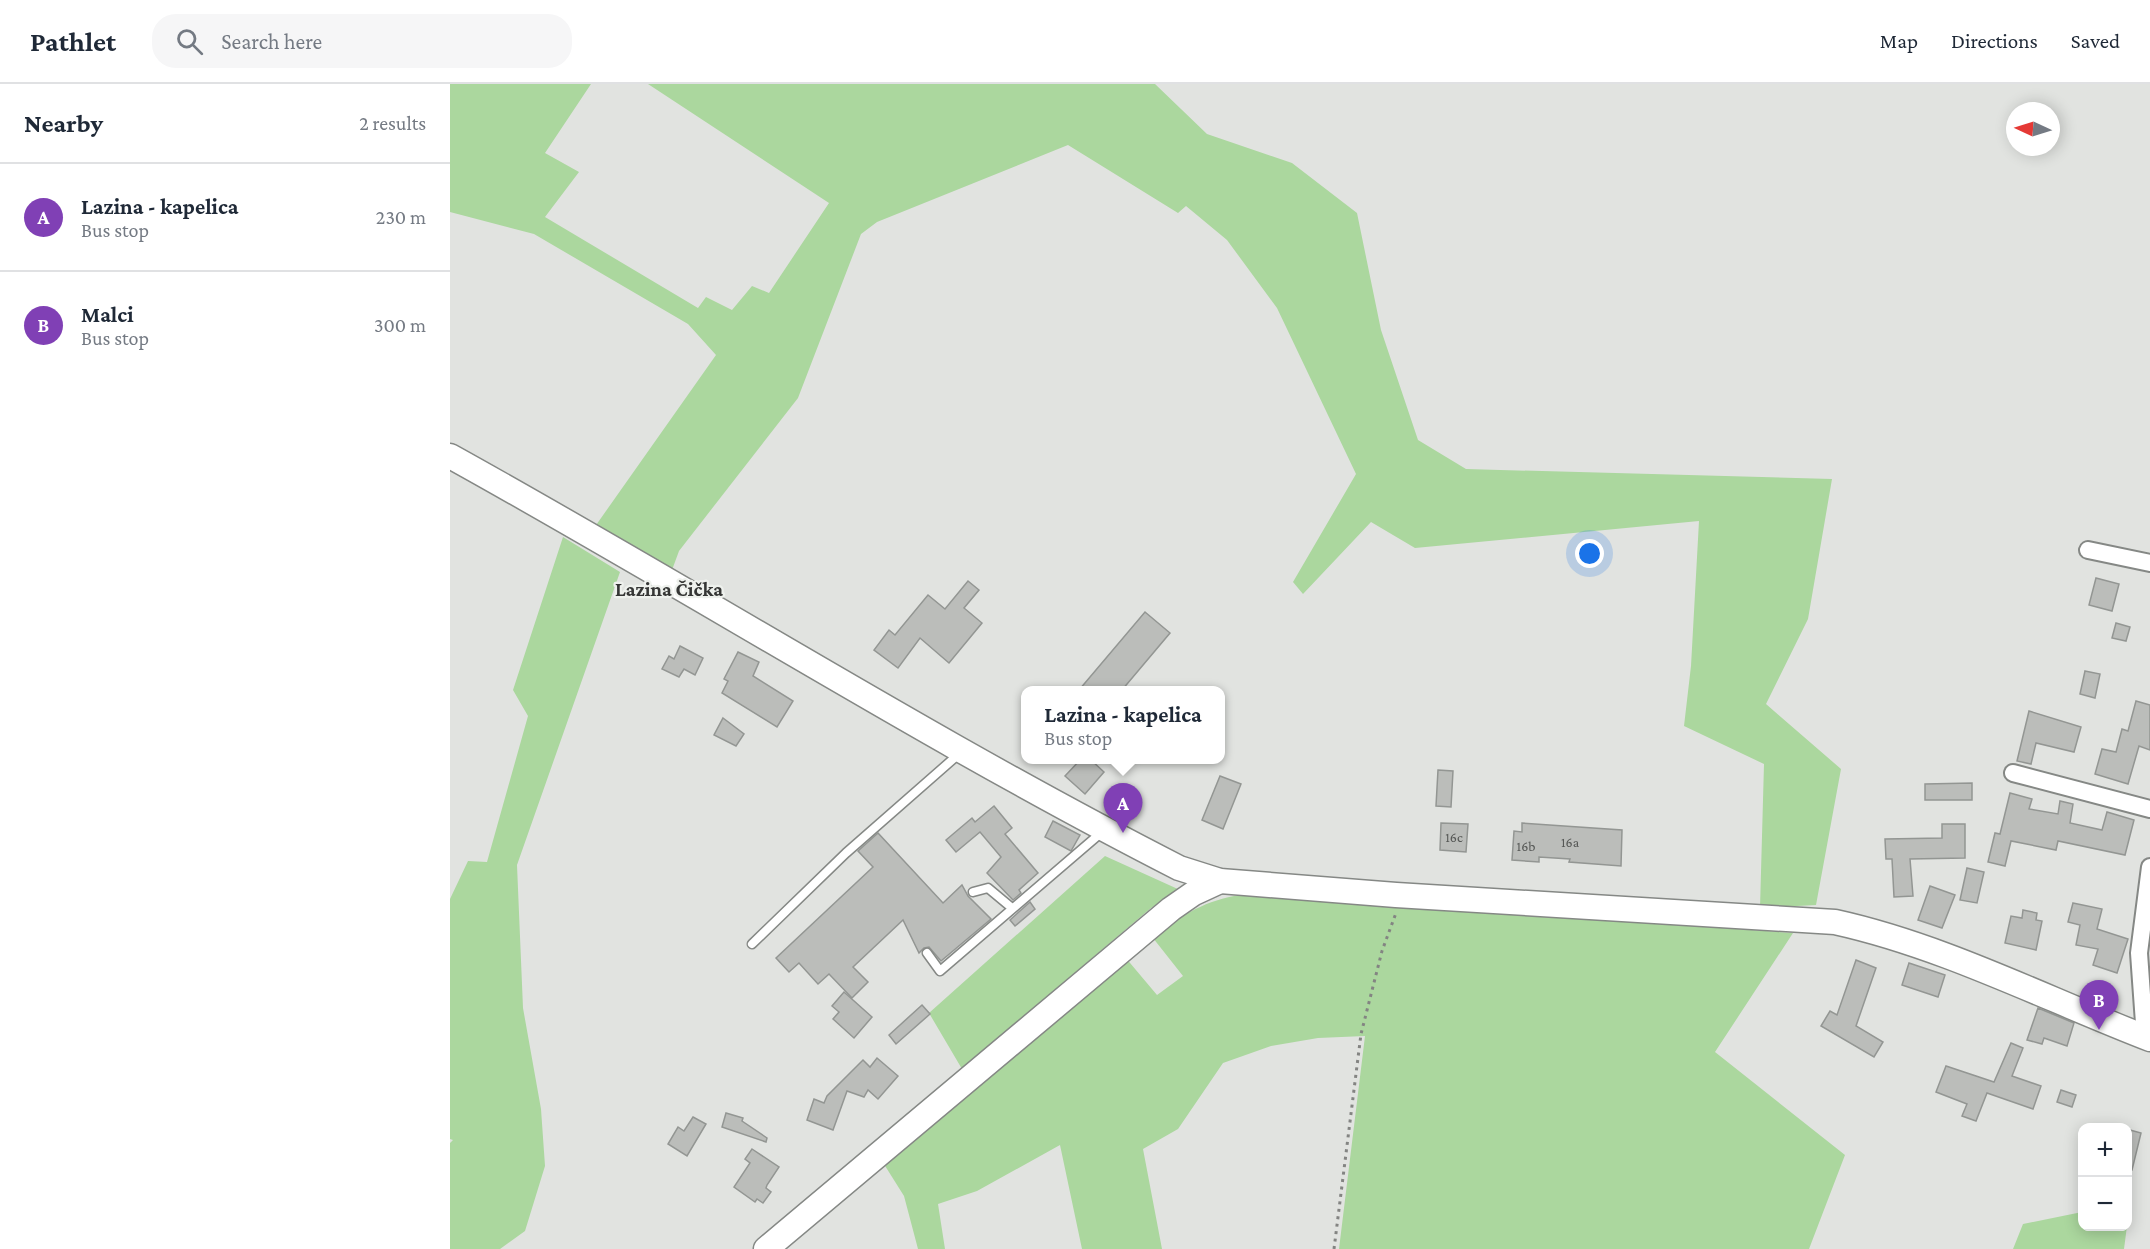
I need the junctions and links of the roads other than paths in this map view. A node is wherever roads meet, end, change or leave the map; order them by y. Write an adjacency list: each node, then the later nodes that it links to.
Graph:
1 (450, 456): 4 (main road)
2 (2088, 550): 3 (street)
3 (2150, 563)
4 (963, 751): 7 (main road); 12 (lane)
5 (2013, 773): 6 (street)
6 (2150, 809)
7 (1105, 830): 9 (main road); 11 (lane)
8 (2150, 867): 14 (street)
9 (1220, 881): 14 (main road); 15 (main road)
10 (973, 892): 11 (lane)
11 (1012, 908): 13 (lane)
12 (752, 944)
13 (927, 953)
14 (2148, 1038)
15 (766, 1249)

